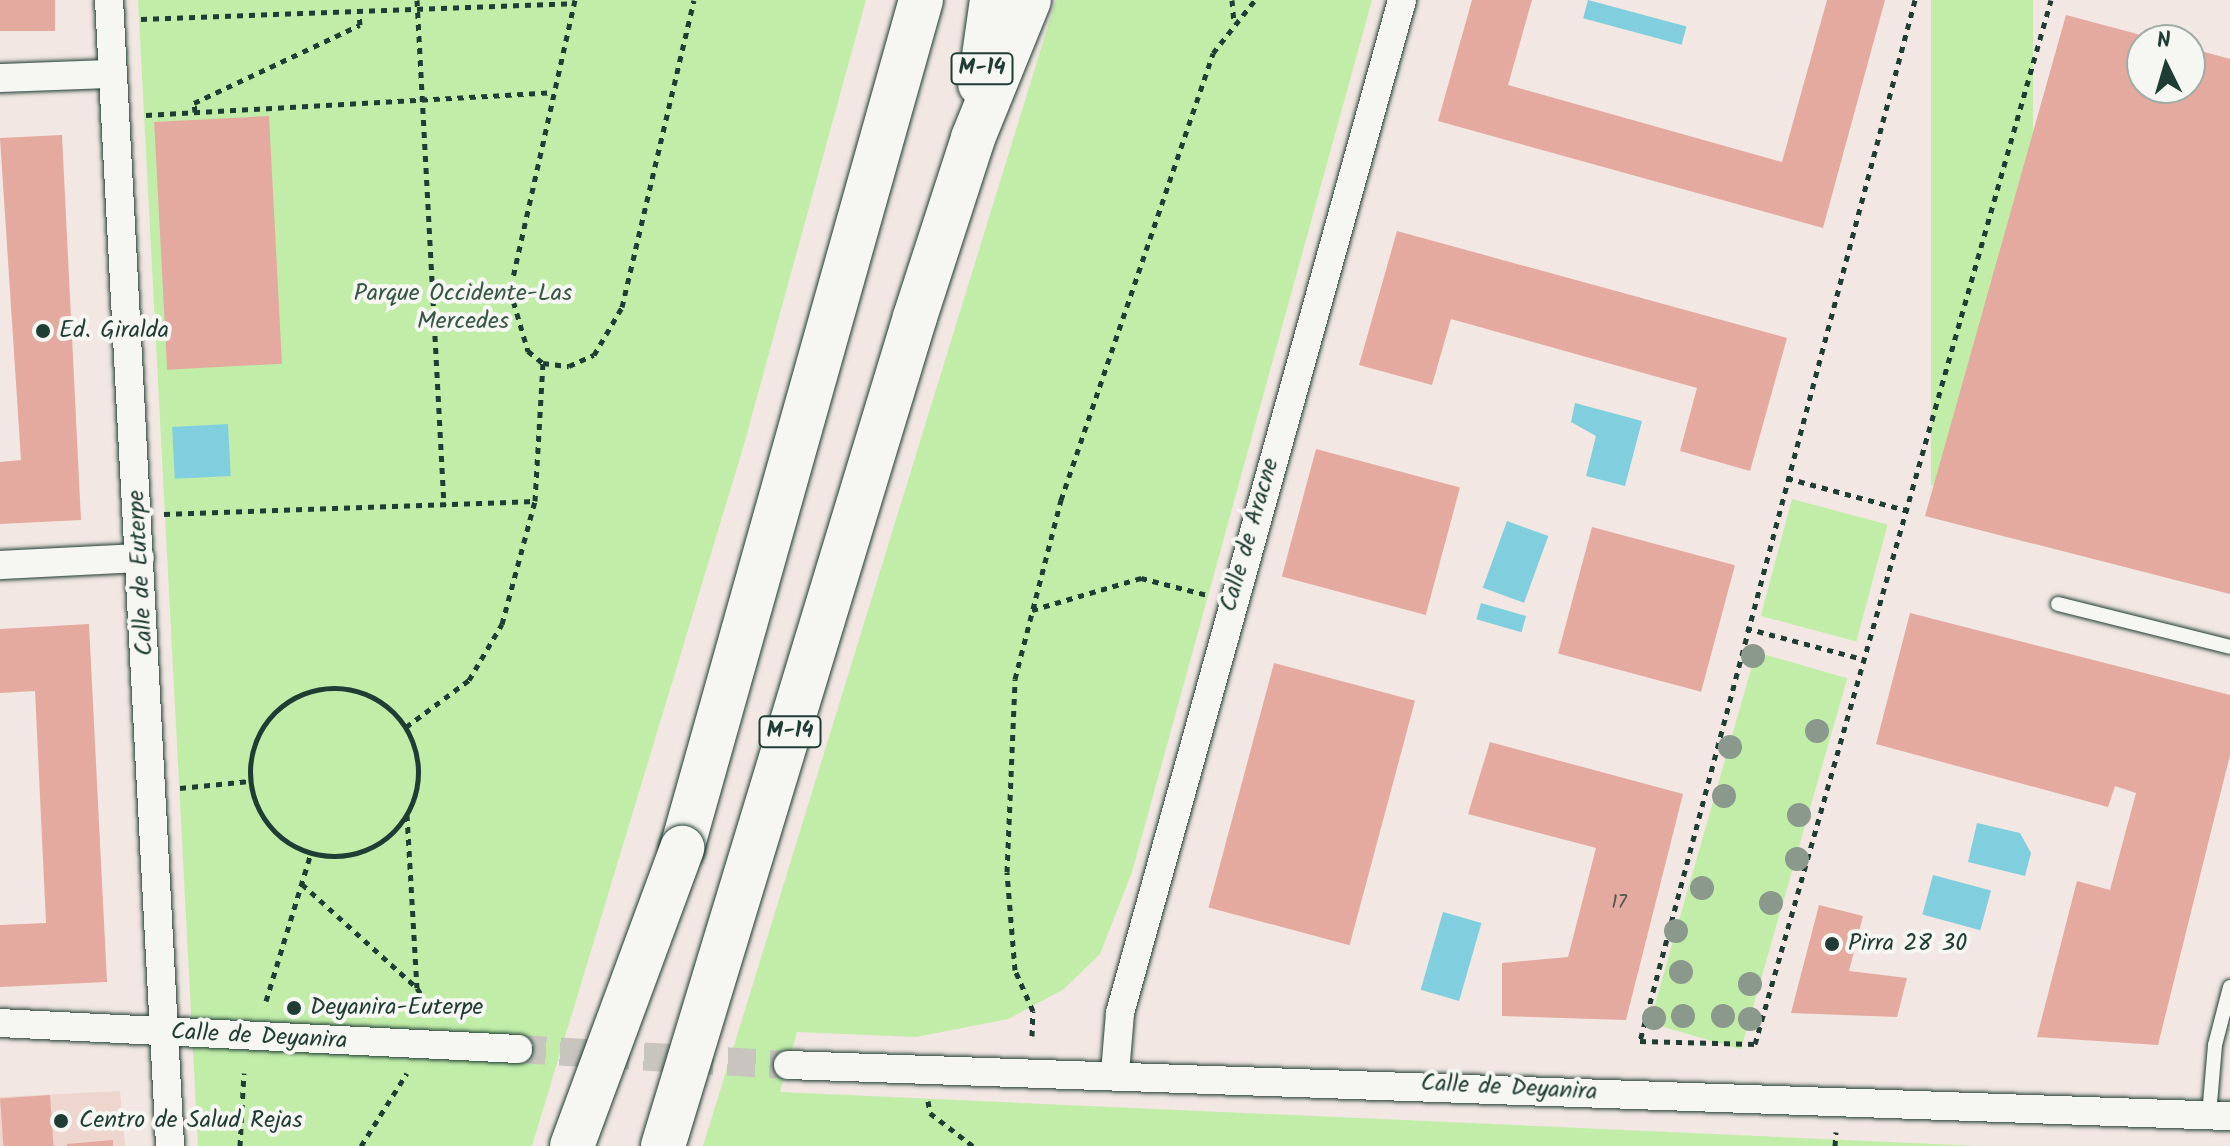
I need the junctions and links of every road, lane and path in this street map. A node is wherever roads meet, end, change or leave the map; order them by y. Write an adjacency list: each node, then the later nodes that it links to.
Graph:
1 (417, 0): 13 (path)
2 (694, 0): 23 (path)
3 (921, 0): 41 (highway, M-14)
4 (992, 0): 22 (highway, M-14)
5 (1029, 0): 22 (highway)
6 (1232, 0): 15 (path)
7 (1255, 0): 15 (path)
8 (1402, 0): 31 (street, Calle de Aracne)
9 (1915, 0): 24 (path)
10 (2051, 0): 27 (path)
11 (575, 1): 13 (path); 18 (path)
12 (119, 6): 14 (path); 16 (street, Calle de Euterpe)
13 (418, 11): 14 (path); 19 (path)
14 (359, 13): 20 (path)
15 (1234, 21): 33 (path)
16 (108, 74): 17 (street); 21 (street, Calle de Euterpe)
17 (0, 78)
18 (552, 92): 19 (path); 23 (path)
19 (422, 99): 20 (path); 26 (path)
20 (195, 112): 21 (path)
21 (115, 117): 28 (street, Calle de Euterpe)
22 (973, 138): 62 (highway, M-14)
23 (543, 363): 25 (path)
24 (1787, 478): 27 (path); 34 (path)
25 (535, 501): 26 (path); 37 (path)
26 (444, 505): 28 (path)
27 (1909, 511): 36 (path)
28 (139, 515): 29 (street, Calle de Euterpe)
29 (140, 558): 30 (street); 39 (street, Calle de Euterpe)
30 (0, 565)
31 (1231, 601): 33 (path); 55 (street, Calle de Aracne)
32 (2058, 604): 35 (lane)
33 (1031, 611): 49 (path)
34 (1746, 628): 36 (path); 36 (path)
35 (2230, 647)
36 (1866, 660)
37 (406, 727): 38 (path); 40 (path)
38 (250, 781): 39 (path); 42 (path)
39 (152, 791): 48 (street, Calle de Euterpe)
40 (407, 814): 42 (path); 45 (path)
41 (682, 848): 60 (highway, bridge); 61 (highway, M-14, bridge)
42 (311, 853): 43 (path)
43 (302, 884): 45 (path); 46 (path)
44 (2230, 987): 56 (lane)
45 (417, 988): 50 (path)
46 (266, 1001)
47 (0, 1023): 48 (street, Calle de Deyanira)
48 (158, 1032): 50 (street, Calle de Deyanira); 57 (street, Calle de Euterpe)
49 (1032, 1036)
50 (438, 1046): 51 (street, Calle de Deyanira); 59 (path)
51 (518, 1049)
52 (788, 1065): 53 (street, Calle de Deyanira)
53 (922, 1068): 55 (street, Calle de Deyanira); 63 (path)
54 (244, 1073): 58 (path)
55 (1115, 1073): 56 (street, Calle de Deyanira)
56 (2220, 1116)
57 (170, 1146)
58 (240, 1146)
59 (361, 1146)
60 (572, 1146)
61 (598, 1146)
62 (663, 1146)
63 (973, 1146)

